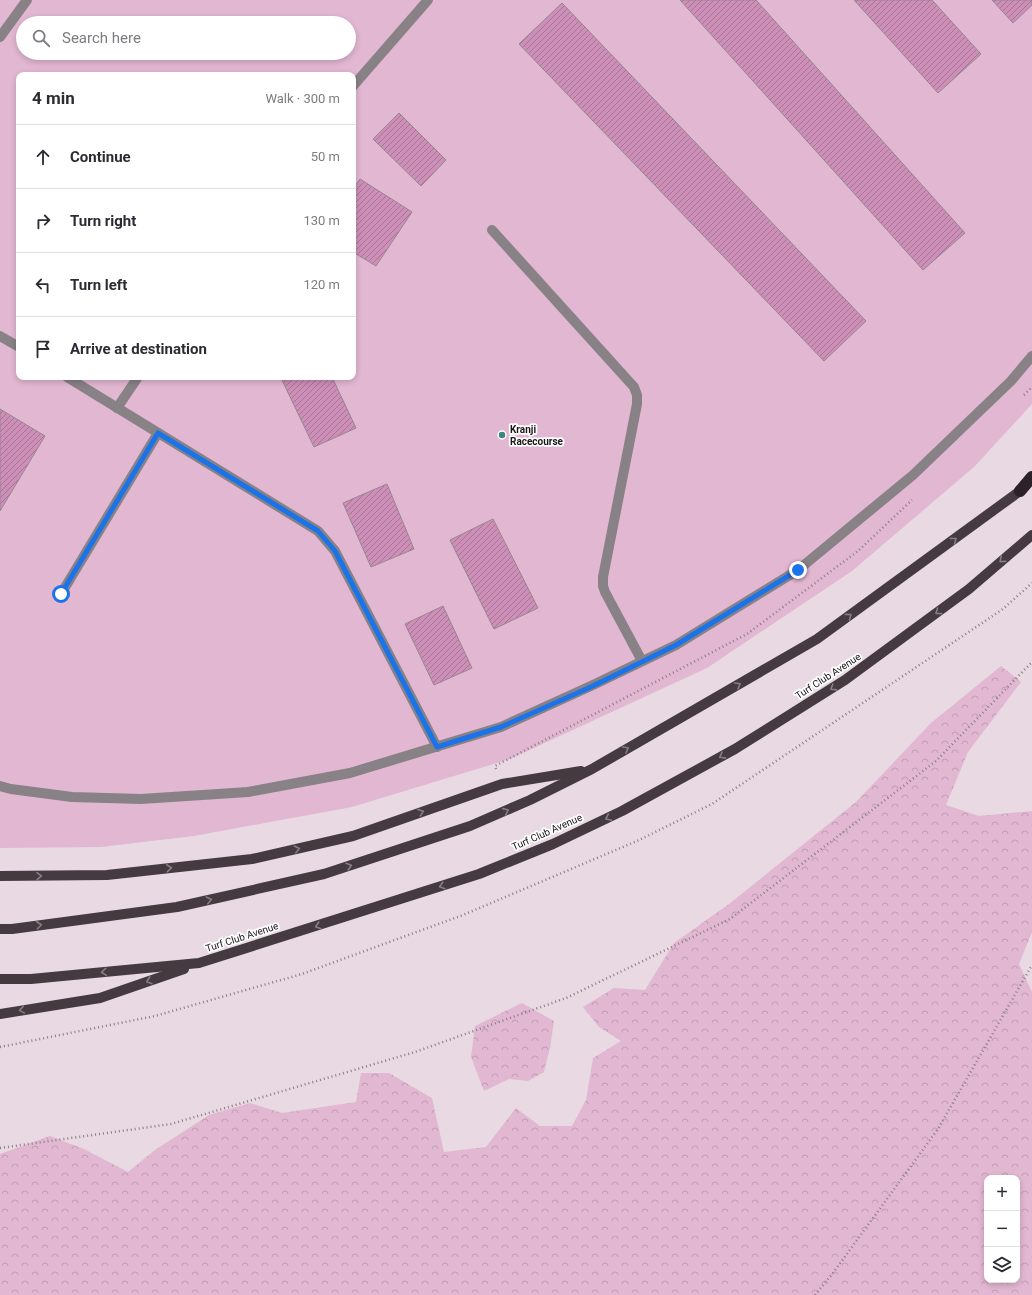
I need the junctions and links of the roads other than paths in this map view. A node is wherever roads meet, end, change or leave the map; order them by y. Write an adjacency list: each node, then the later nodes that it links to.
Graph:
1 (27, 0): 3 (street)
2 (428, 0): 4 (street)
3 (0, 37)
4 (356, 83)
5 (492, 230): 18 (street)
6 (0, 336): 7 (street)
7 (16, 346)
8 (1032, 356): 18 (street)
9 (72, 380): 11 (street)
10 (136, 380): 11 (street)
11 (117, 408): 12 (street)
12 (158, 433): 17 (street); 19 (street)
13 (1032, 477): 15 (highway)
14 (1032, 483): 15 (highway)
15 (1020, 491): 20 (main road, one-way to 15)
16 (1032, 535): 24 (main road, Turf Club Avenue, one-way to 24)
17 (61, 594)
18 (642, 661): 19 (street)
19 (437, 747): 21 (street)
20 (592, 769): 22 (main road, one-way to 20); 23 (main road, one-way to 20)
21 (0, 786)
22 (0, 876)
23 (0, 929)
24 (199, 964): 25 (main road, Turf Club Avenue, one-way to 25); 26 (main road, one-way to 26)
25 (0, 979)
26 (0, 1014)

